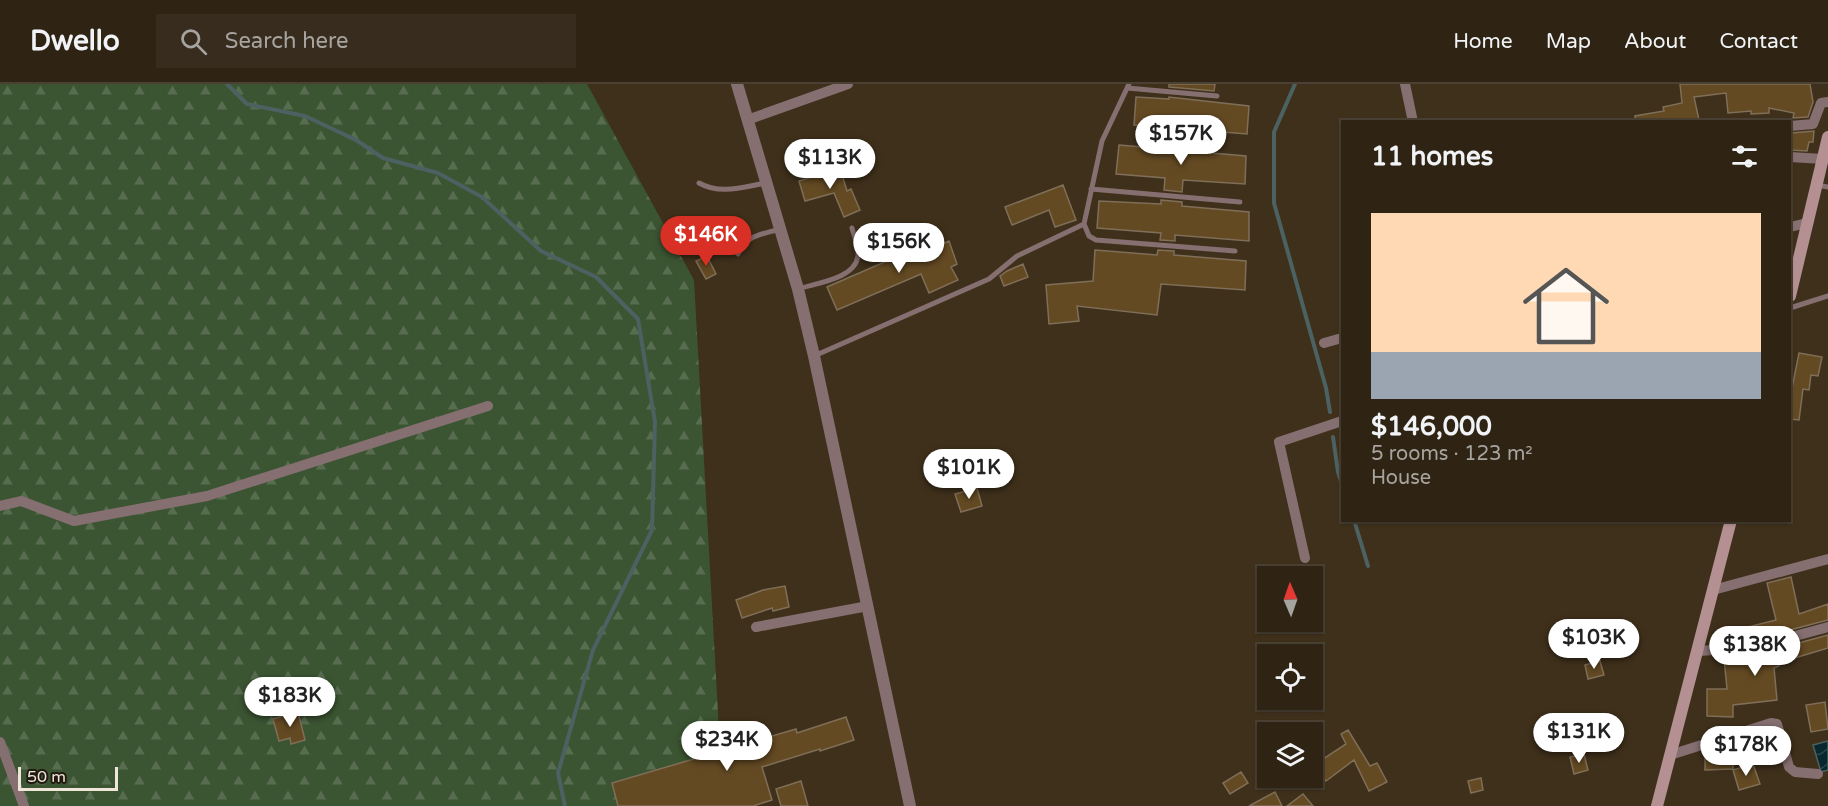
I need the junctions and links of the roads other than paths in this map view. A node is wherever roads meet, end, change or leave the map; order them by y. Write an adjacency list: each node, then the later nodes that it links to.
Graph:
1 (737, 84): 7 (street)
2 (848, 84): 7 (street)
3 (1405, 84): 8 (street)
4 (1128, 86): 5 (lane); 16 (lane)
5 (1217, 96)
6 (1828, 102): 9 (street)
7 (747, 120): 14 (street)
8 (1413, 120)
9 (1791, 126)
10 (1828, 138): 12 (main road)
11 (1791, 157): 12 (street)
12 (1822, 159): 15 (main road)
13 (699, 183): 14 (lane)
14 (766, 183): 22 (street)
15 (1822, 186): 18 (main road)
16 (1091, 189): 17 (lane); 19 (lane)
17 (1240, 202)
18 (1807, 223): 20 (street); 26 (main road)
19 (1084, 224): 23 (lane); 31 (lane)
20 (1791, 227)
21 (852, 228): 25 (lane)
22 (780, 229): 24 (lane); 25 (street)
23 (1235, 251)
24 (738, 254)
25 (798, 289): 31 (street)
26 (1791, 292)
27 (1828, 296): 28 (lane)
28 (1791, 308)
29 (1341, 338): 30 (street)
30 (1324, 343)
31 (814, 356): 39 (street)
32 (488, 406): 34 (street)
33 (1341, 421): 36 (street)
34 (0, 506)
35 (1730, 522): 38 (main road)
36 (1305, 558)
37 (1828, 559): 38 (street)
38 (1713, 590): 42 (main road)
39 (868, 606): 40 (street); 47 (street)
40 (756, 627)
41 (1828, 627): 42 (street)
42 (1698, 651): 44 (main road)
43 (0, 742): 46 (street)
44 (1670, 755): 45 (street); 48 (main road)
45 (1818, 774)
46 (24, 806)
47 (910, 806)
48 (1657, 806)

